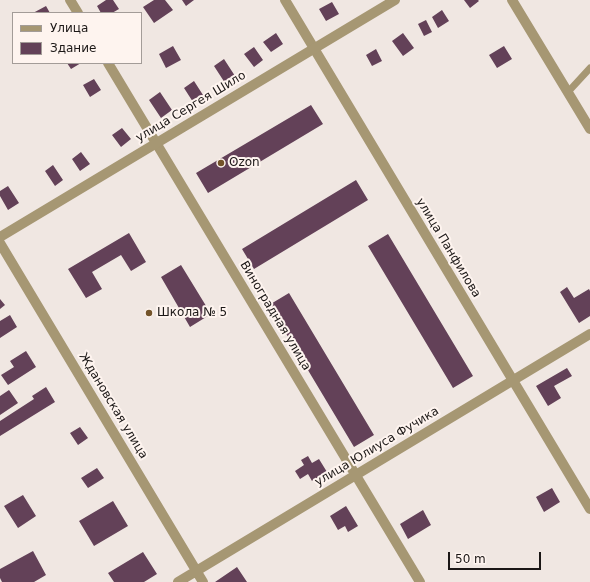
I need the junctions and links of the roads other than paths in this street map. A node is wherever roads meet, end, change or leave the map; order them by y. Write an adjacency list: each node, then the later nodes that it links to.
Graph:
1 (70, 0): 5 (street)
2 (285, 0): 6 (street, улица Панфилова)
3 (396, 0): 6 (street, улица Сергея Шило)
4 (512, 0): 9 (street)
5 (77, 12)
6 (314, 49): 11 (street, улица Сергея Шило); 15 (street, улица Панфилова)
7 (109, 64): 11 (street, Виноградная улица)
8 (590, 68): 9 (lane)
9 (568, 92): 10 (street)
10 (590, 129)
11 (156, 144): 12 (street, улица Сергея Шило); 16 (street, Виноградная улица)
12 (0, 237)
13 (0, 243): 18 (street, Ждановская улица)
14 (590, 334): 15 (street, улица Юлиуса Фучика)
15 (513, 380): 16 (street, улица Юлиуса Фучика); 17 (street, улица Панфилова)
16 (355, 475): 18 (street, улица Юлиуса Фучика); 21 (street, Виноградная улица)
17 (590, 509)
18 (197, 571): 19 (street, улица Юлиуса Фучика); 20 (street, Ждановская улица)
19 (178, 582)
20 (203, 582)
21 (420, 582)

